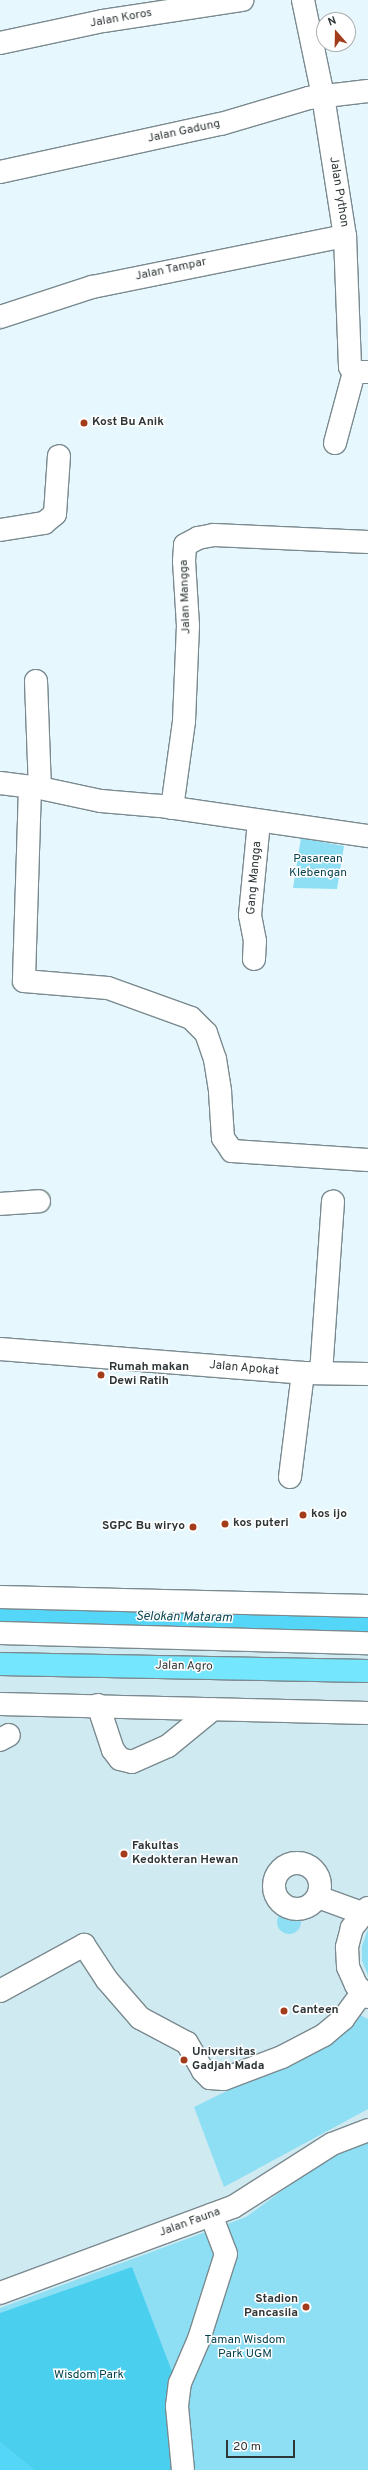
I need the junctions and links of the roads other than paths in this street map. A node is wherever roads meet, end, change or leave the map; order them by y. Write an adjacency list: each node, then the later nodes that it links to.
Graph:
1 (242, 0): 3 (street, Jalan Koros)
2 (303, 0): 5 (street, Jalan Python)
3 (0, 43)
4 (368, 91): 5 (street, Jalan Gadung)
5 (323, 96): 6 (street, Jalan Gadung); 7 (street, Jalan Python)
6 (0, 172)
7 (345, 236): 8 (street, Jalan Tampar); 9 (street, Jalan Python)
8 (0, 317)
9 (361, 372): 10 (street)
10 (335, 443)
11 (59, 456): 12 (street)
12 (0, 530)
13 (368, 542): 17 (street, Jalan Mangga)
14 (36, 681): 16 (street)
15 (0, 783): 16 (street)
16 (35, 788): 17 (street); 21 (street)
17 (172, 808): 18 (street)
18 (259, 821): 19 (street); 20 (street, Gang Mangga)
19 (368, 836)
20 (254, 959)
21 (368, 1160)
22 (39, 1200): 24 (street)
23 (333, 1201): 26 (street)
24 (0, 1204)
25 (0, 1349): 26 (street, Jalan Apokat)
26 (312, 1373): 27 (street, Jalan Apokat); 28 (street)
27 (368, 1374)
28 (290, 1477)
29 (0, 1596): 30 (street)
30 (368, 1606)
31 (0, 1633): 32 (street)
32 (368, 1643)
33 (0, 1664): 34 (main road, Jalan Agro)
34 (368, 1671)
35 (0, 1704): 36 (street)
36 (98, 1706): 37 (street); 37 (street)
37 (213, 1709): 38 (street)
38 (368, 1713)
39 (318, 1897): 40 (street)
40 (365, 1910): 42 (street)
41 (0, 1991): 42 (street)
42 (365, 1995)
43 (368, 2130): 44 (street, Jalan Fauna)
44 (211, 2215): 45 (street, Jalan Fauna); 46 (street)
45 (0, 2293)
46 (183, 2470)

